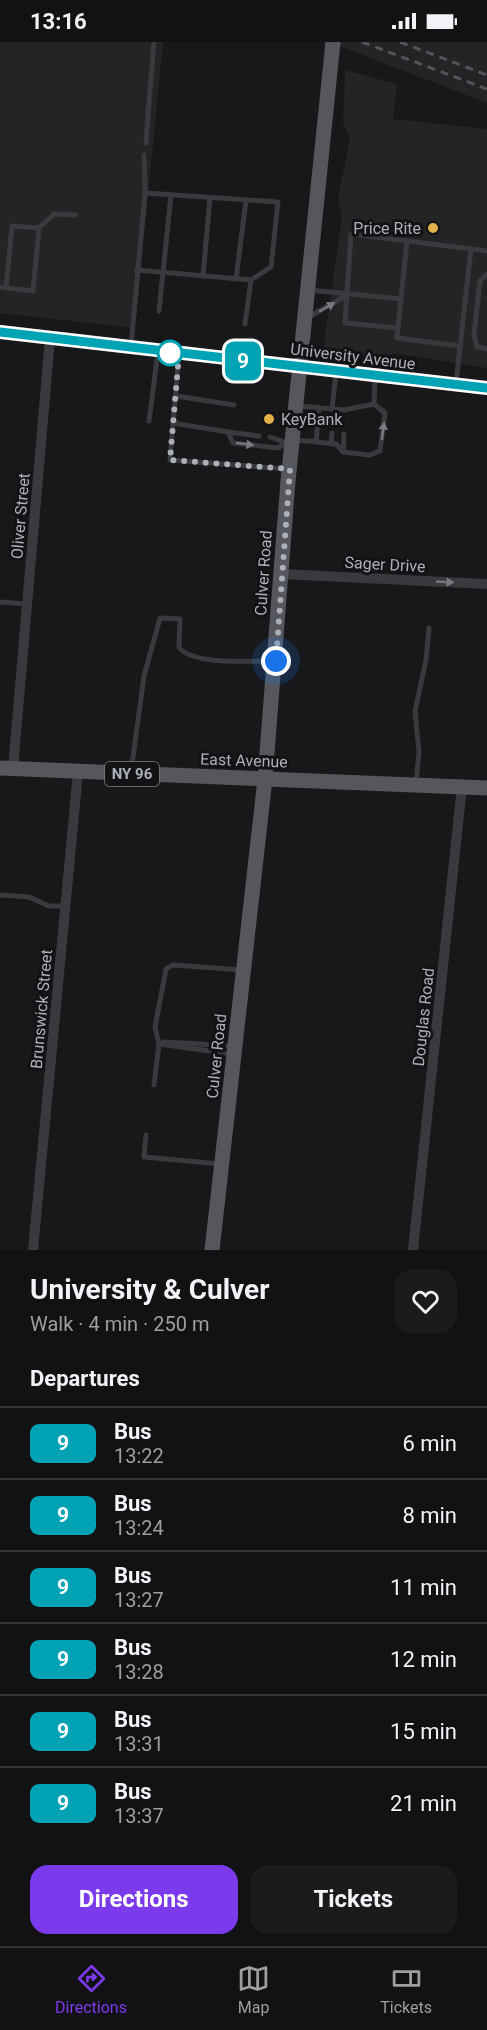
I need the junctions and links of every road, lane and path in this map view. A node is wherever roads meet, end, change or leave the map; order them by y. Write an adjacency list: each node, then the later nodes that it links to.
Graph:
1 (154, 42): 3 (lane)
2 (333, 42): 21 (main road, Culver Road)
3 (146, 143)
4 (144, 155): 5 (lane)
5 (145, 193): 6 (lane); 14 (lane)
6 (171, 195): 7 (lane); 15 (lane)
7 (210, 198): 8 (lane); 17 (lane)
8 (246, 200): 18 (lane); 19 (lane)
9 (76, 215): 10 (lane)
10 (39, 228): 20 (lane); 20 (lane)
11 (407, 241): 12 (lane); 22 (lane); 23 (lane)
12 (471, 249): 13 (lane); 30 (lane)
13 (487, 251)
14 (137, 270): 15 (lane); 31 (lane)
15 (163, 272): 17 (lane); 24 (lane)
16 (487, 274): 32 (lane)
17 (203, 276): 18 (lane)
18 (236, 279): 19 (lane)
19 (251, 280): 26 (lane)
20 (3, 288)
21 (309, 290): 22 (lane); 25 (main road, Culver Road)
22 (347, 294): 23 (lane); 25 (lane, one-way to 22); 27 (lane)
23 (401, 299): 27 (lane)
24 (159, 312)
25 (306, 318): 35 (main road, Culver Road)
26 (245, 324)
27 (398, 328): 30 (lane)
28 (0, 332): 29 (main road, University Avenue)
29 (50, 338): 31 (main road, University Avenue); 63 (street, Oliver Street)
30 (460, 346): 38 (lane)
31 (131, 348): 33 (main road, University Avenue)
32 (487, 349)
33 (158, 351): 34 (main road, University Avenue); 48 (lane)
34 (179, 354): 35 (main road, University Avenue); 40 (lane)
35 (301, 366): 36 (main road, University Avenue); 43 (main road, Culver Road)
36 (337, 370): 37 (main road, University Avenue); 46 (lane)
37 (375, 375): 38 (main road, University Avenue); 41 (lane)
38 (456, 384): 39 (main road, University Avenue)
39 (487, 388)
40 (176, 396): 42 (lane); 49 (lane)
41 (374, 404): 45 (lane); 58 (lane, one-way to 41)
42 (234, 405)
43 (297, 406): 44 (lane); 55 (main road, Culver Road)
44 (319, 408): 46 (lane); 56 (lane)
45 (346, 410): 46 (lane); 47 (lane)
46 (334, 411)
47 (345, 417)
48 (149, 421)
49 (173, 423): 50 (lane); 59 (lane)
50 (228, 432): 53 (lane); 55 (lane, one-way to 55)
51 (332, 433): 57 (lane)
52 (344, 434): 58 (lane)
53 (259, 436)
54 (270, 437): 55 (lane)
55 (289, 441): 56 (lane); 59 (main road, Culver Road)
56 (316, 442): 57 (lane)
57 (331, 444): 58 (lane)
58 (343, 452)
59 (290, 469): 60 (main road, Culver Road)
60 (281, 574): 61 (street, Sager Drive, one-way to 61); 65 (main road, Culver Road)
61 (487, 583)
62 (0, 602): 63 (lane)
63 (27, 604): 66 (street, Oliver Street)
64 (429, 628): 70 (lane)
65 (276, 661): 68 (lane); 69 (main road, Culver Road)
66 (7, 768): 67 (main road, East Avenue / NY 96)
67 (78, 772): 68 (main road, East Avenue / NY 96); 74 (street, Brunswick Street)
68 (131, 774): 69 (main road, East Avenue / NY 96)
69 (265, 779): 70 (main road, East Avenue / NY 96); 75 (main road, Culver Road)
70 (416, 786): 71 (main road, East Avenue / NY 96)
71 (462, 786): 72 (main road, East Avenue / NY 96); 83 (street, Douglas Road)
72 (487, 788)
73 (0, 895): 74 (lane)
74 (66, 906): 81 (street, Brunswick Street)
75 (243, 970): 76 (lane); 77 (main road, Culver Road)
76 (159, 1044): 77 (lane); 78 (lane)
77 (234, 1050): 80 (main road, Culver Road)
78 (154, 1085)
79 (146, 1135): 80 (lane)
80 (222, 1164): 82 (main road, Culver Road)
81 (33, 1250)
82 (212, 1250)
83 (413, 1250)

